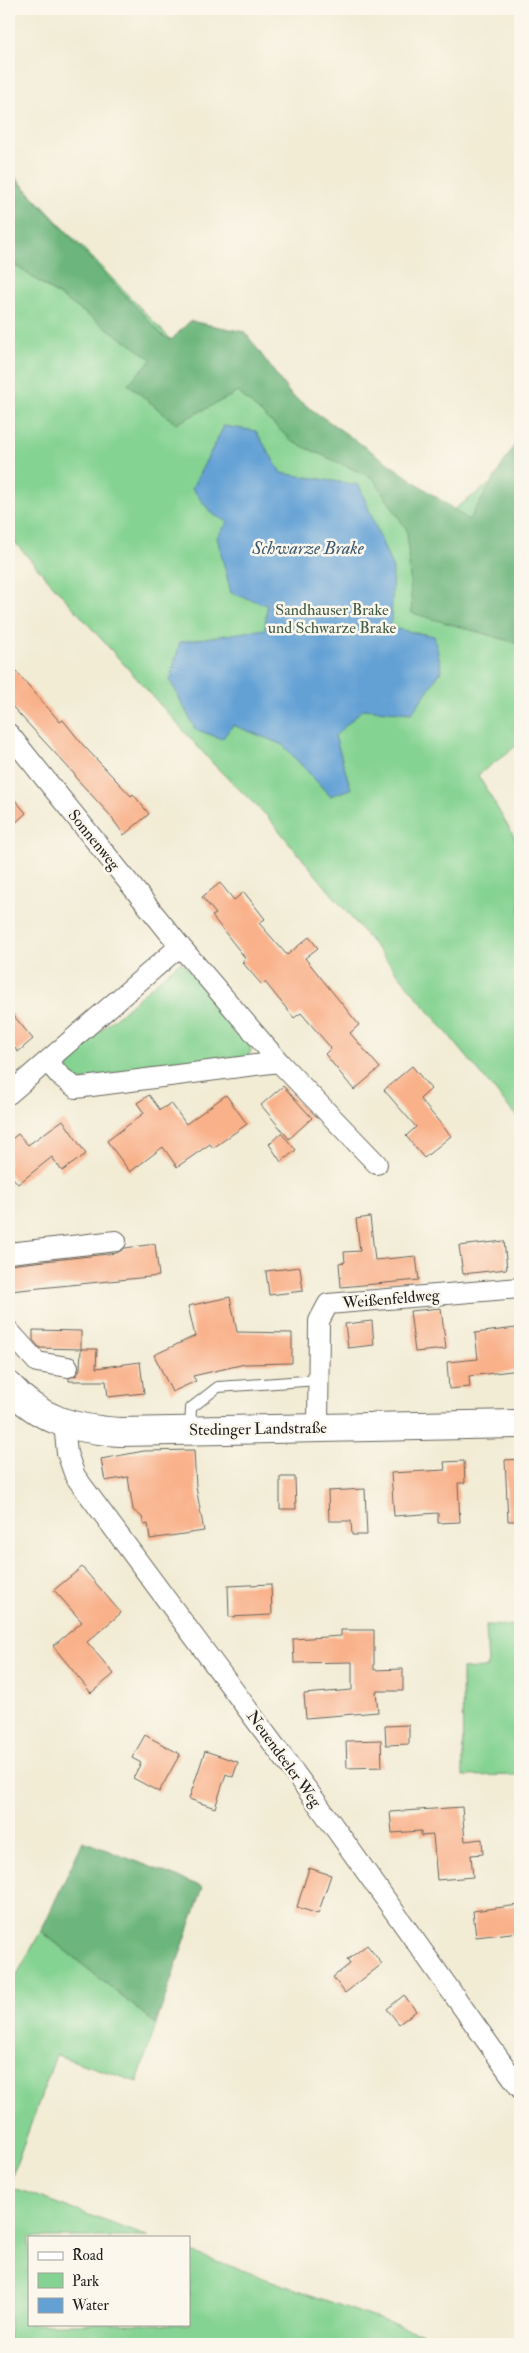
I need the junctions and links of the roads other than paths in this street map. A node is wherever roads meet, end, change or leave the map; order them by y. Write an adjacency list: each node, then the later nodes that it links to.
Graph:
1 (9, 734): 2 (street, Sonnenweg)
2 (180, 946): 3 (street); 4 (street, Sonnenweg)
3 (48, 1062): 4 (street); 5 (street)
4 (280, 1062): 6 (street, Sonnenweg)
5 (9, 1094)
6 (377, 1164)
7 (116, 1241): 8 (street)
8 (9, 1253)
9 (520, 1288): 12 (street, Weißenfeldweg)
10 (9, 1331): 11 (street)
11 (68, 1367)
12 (318, 1380): 16 (street, Weißenfeldweg); 17 (lane)
13 (9, 1386): 14 (main road, Stedinger Landstraße)
14 (64, 1424): 17 (main road, Stedinger Landstraße); 18 (street, Neuendeeler Weg)
15 (520, 1424): 16 (main road, Stedinger Landstraße)
16 (318, 1428): 17 (main road, Stedinger Landstraße)
17 (190, 1430)
18 (520, 2088)

